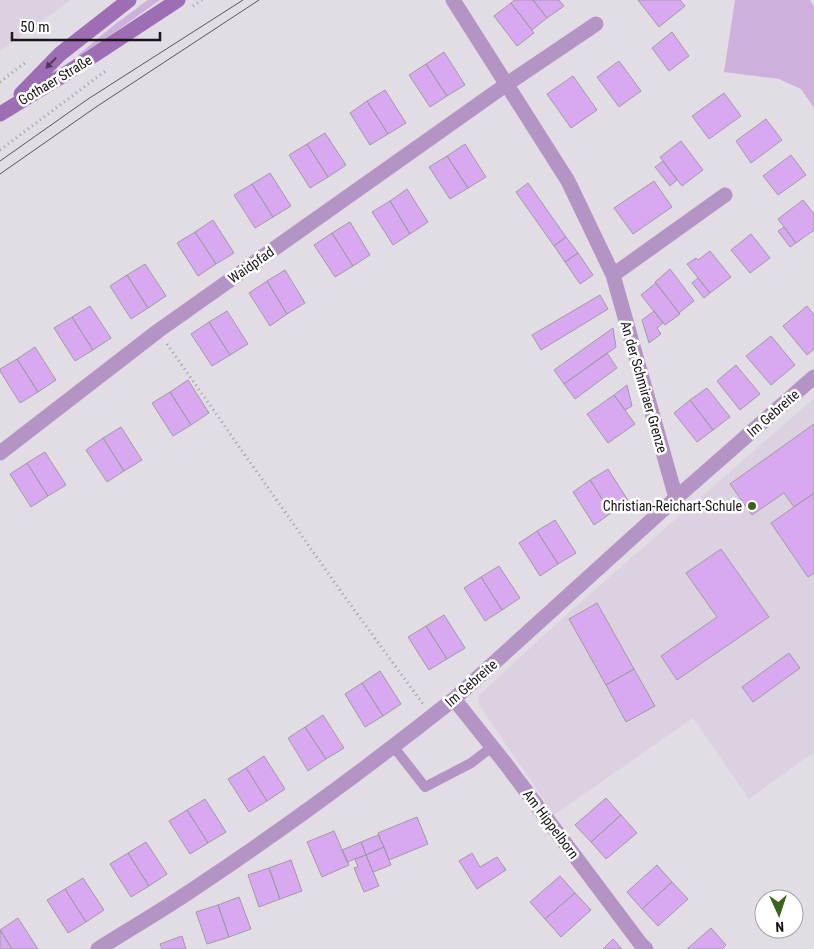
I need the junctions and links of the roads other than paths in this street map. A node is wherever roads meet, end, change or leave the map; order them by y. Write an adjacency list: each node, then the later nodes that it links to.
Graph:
1 (129, 0): 6 (main road, Gothaer Straße, one-way to 6)
2 (453, 0): 5 (street, An der Schmiraer Grenze)
3 (182, 6): 6 (main road, Gothaer Straße)
4 (596, 24): 5 (street)
5 (507, 84): 8 (street, An der Schmiraer Grenze); 10 (street, Waidpfad)
6 (3, 111)
7 (725, 195): 8 (street)
8 (613, 275): 11 (street, An der Schmiraer Grenze)
9 (814, 377): 11 (street, Im Gebreite)
10 (0, 453)
11 (676, 498): 12 (street, Im Gebreite)
12 (454, 699): 13 (street, Im Gebreite); 14 (street, Am Hippelborn)
13 (393, 746): 14 (lane); 15 (street, Im Gebreite)
14 (492, 746): 16 (street, Am Hippelborn)
15 (98, 949)
16 (646, 949)

